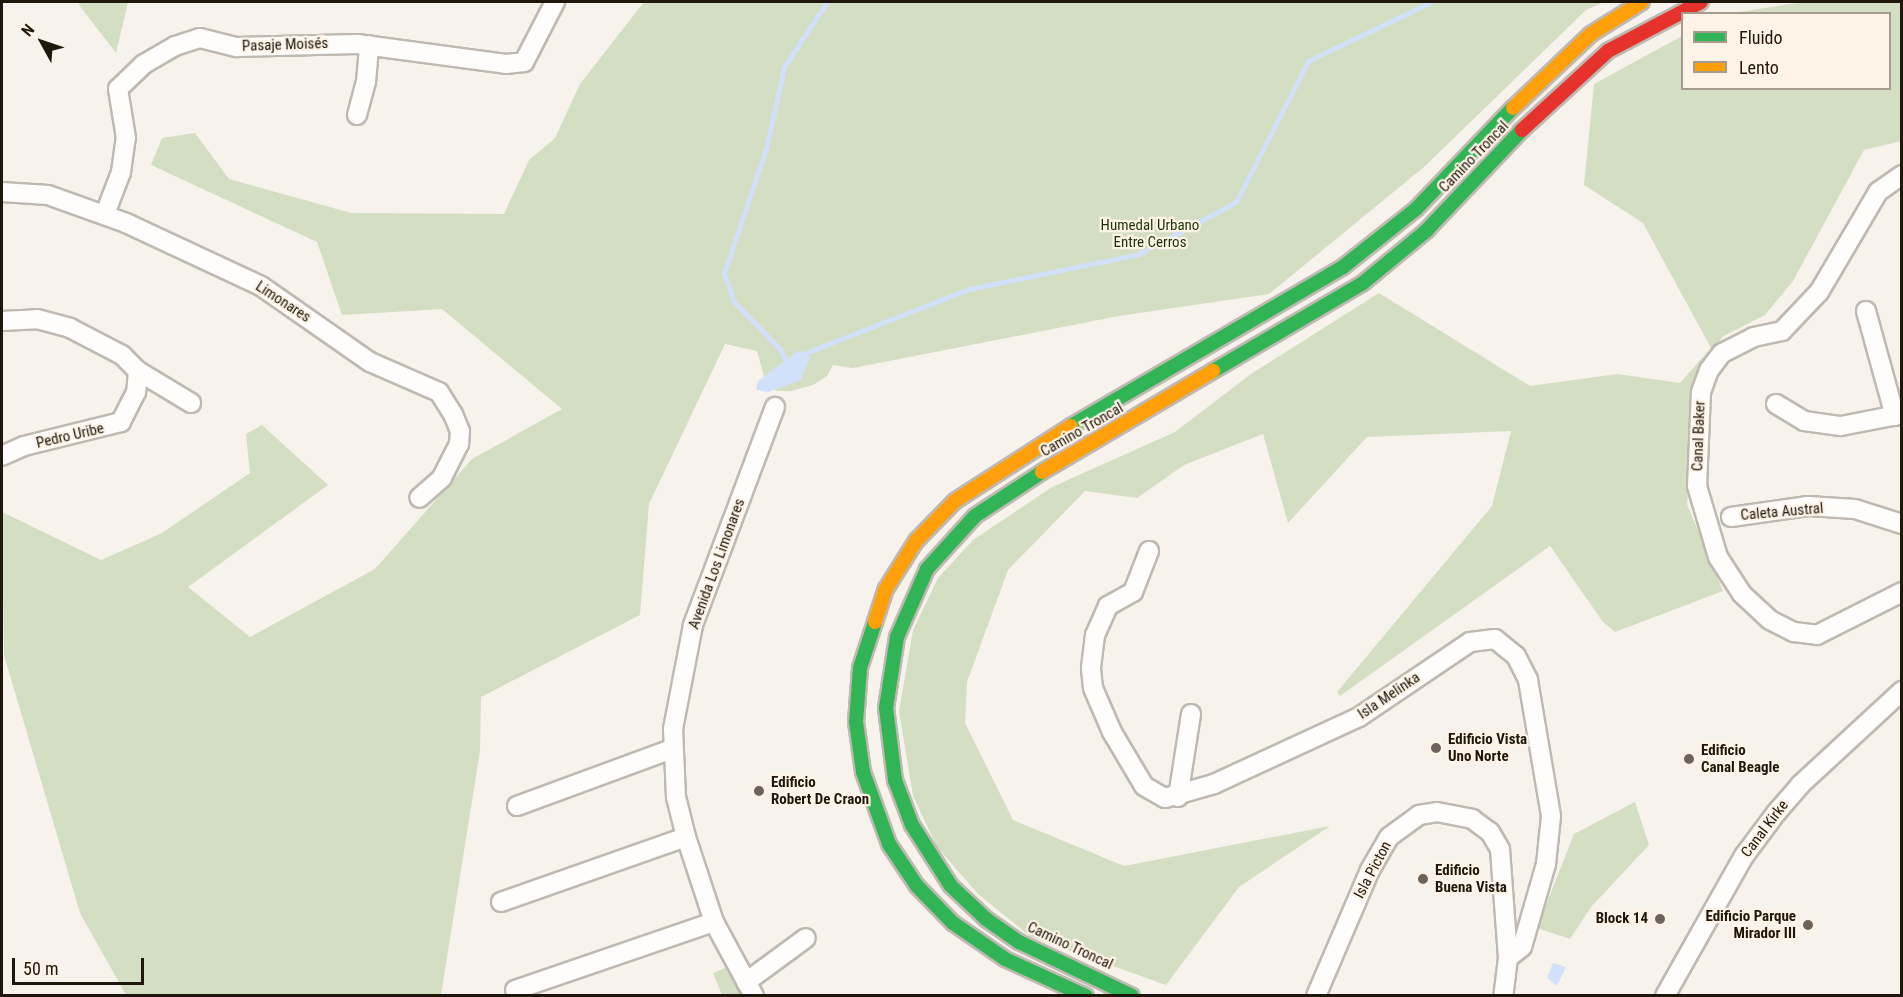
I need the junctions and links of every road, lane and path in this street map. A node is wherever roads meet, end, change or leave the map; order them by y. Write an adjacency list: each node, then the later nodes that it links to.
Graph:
1 (555, 2): 6 (street, Pasaje Moisés)
2 (1642, 2): 36 (main road, Camino Troncal)
3 (1701, 2): 4 (main road, Camino Troncal)
4 (1682, 12)
5 (1681, 13): 37 (main road, Camino Troncal)
6 (369, 45): 7 (street); 10 (street, Pasaje Moisés)
7 (357, 115)
8 (1902, 176): 23 (street, Canal Baker)
9 (2, 192): 10 (street, Limonares)
10 (105, 214): 19 (street, Limonares)
11 (1866, 310): 17 (street)
12 (2, 321): 13 (street)
13 (138, 371): 14 (street); 18 (street, Pedro Uribe)
14 (191, 403)
15 (1776, 404): 17 (street)
16 (776, 408): 26 (street, Avenida Los Limonares)
17 (1898, 415)
18 (2, 456)
19 (419, 498)
20 (1731, 517): 21 (street, Caleta Austral)
21 (1902, 524)
22 (1149, 551): 27 (street)
23 (1902, 592)
24 (1902, 692): 40 (street, Canal Kirke)
25 (1191, 714): 27 (street)
26 (672, 749): 28 (street); 29 (street, Avenida Los Limonares)
27 (1178, 797): 33 (street, Isla Melinka)
28 (517, 806)
29 (686, 837): 30 (street); 31 (street, Avenida Los Limonares)
30 (501, 902)
31 (714, 922): 34 (street, Avenida Los Limonares); 35 (street)
32 (806, 938): 34 (street)
33 (1508, 958): 38 (street, Isla Picton); 39 (street, Isla Picton)
34 (750, 989)
35 (515, 990)
36 (1086, 996)
37 (1132, 996)
38 (1316, 996)
39 (1503, 996)
40 (1665, 996)

